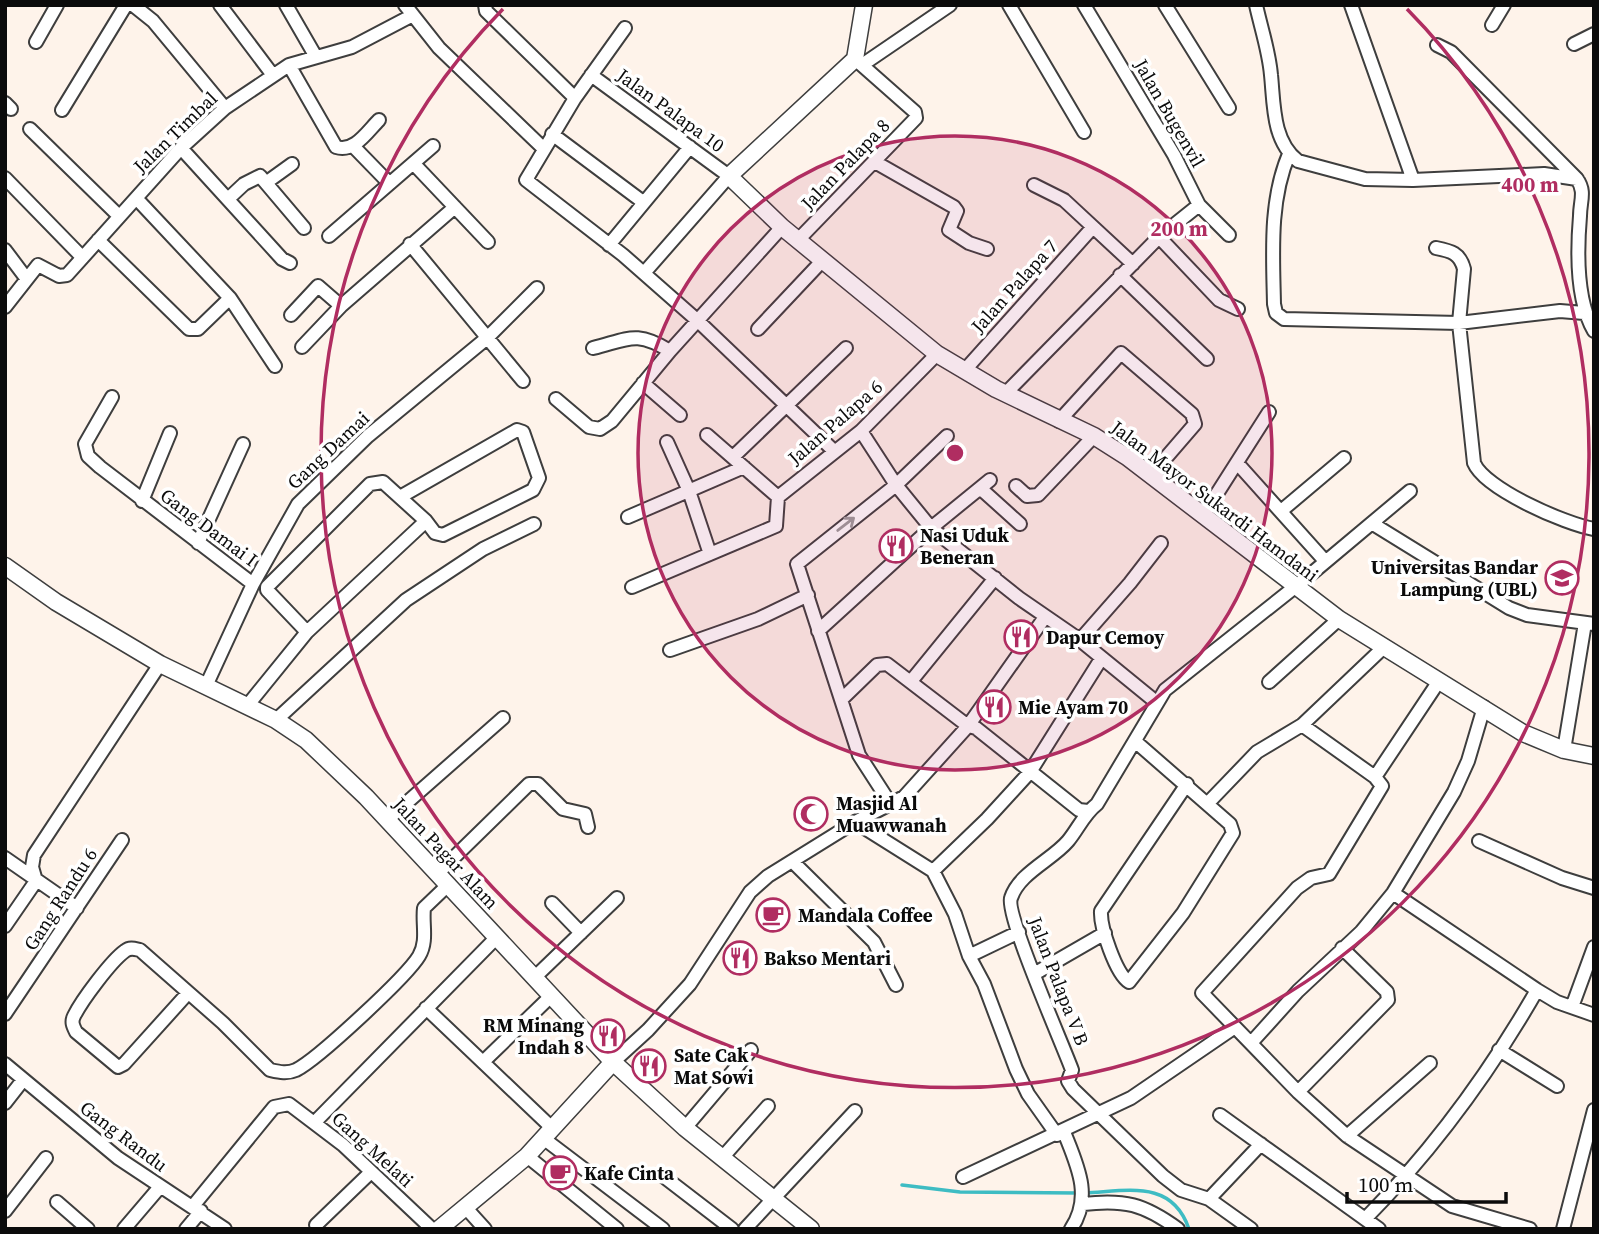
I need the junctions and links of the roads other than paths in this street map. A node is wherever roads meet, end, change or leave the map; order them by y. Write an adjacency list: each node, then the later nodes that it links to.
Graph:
1 (57, 5): 19 (street)
2 (126, 5): 30 (street)
3 (133, 5): 28 (street)
4 (220, 5): 25 (street)
5 (286, 5): 22 (street)
6 (485, 5): 27 (street)
7 (864, 5): 23 (street)
8 (950, 5): 23 (street)
9 (1009, 5): 33 (street)
10 (1084, 5): 54 (street, Jalan Bugenvil)
11 (1165, 5): 29 (street)
12 (1256, 5): 40 (street)
13 (1351, 5): 47 (street)
14 (1504, 5): 16 (street)
15 (409, 10): 22 (street, Jalan Timbal); 39 (street)
16 (1492, 25)
17 (625, 28): 26 (street)
18 (1594, 34): 20 (street)
19 (36, 42)
20 (1574, 44)
21 (1437, 45): 46 (street)
22 (316, 57): 24 (street, Jalan Timbal)
23 (859, 62): 41 (street, Jalan Palapa 8); 44 (street)
24 (289, 65): 25 (street, Jalan Timbal); 36 (street)
25 (272, 74): 28 (street, Jalan Timbal)
26 (591, 75): 27 (street); 37 (street, Jalan Palapa 10)
27 (575, 98): 34 (street)
28 (225, 108): 38 (street, Jalan Timbal)
29 (1229, 108)
30 (62, 110)
31 (379, 120): 36 (street)
32 (30, 129): 56 (street)
33 (1084, 132)
34 (552, 134): 39 (street); 53 (street)
35 (433, 145): 43 (street)
36 (353, 146): 49 (street)
37 (690, 147): 44 (street, Jalan Palapa 10); 53 (street)
38 (181, 148): 51 (street, Jalan Timbal); 52 (street)
39 (543, 148): 67 (street)
40 (1289, 154): 47 (street); 86 (street)
41 (875, 162): 63 (street, Jalan Palapa 8); 69 (street)
42 (292, 164): 48 (street)
43 (414, 164): 49 (street); 55 (street)
44 (729, 177): 57 (street, Jalan Mayor Sukardi Hamdani); 75 (street)
45 (5, 178): 71 (street)
46 (1577, 179): 47 (street); 83 (street)
47 (1413, 180)
48 (267, 182): 52 (street); 59 (street)
49 (388, 182): 61 (street)
50 (1034, 184): 58 (street)
51 (136, 198): 56 (street, Jalan Timbal); 79 (street)
52 (228, 199): 73 (street)
53 (643, 202): 67 (street)
54 (1199, 205): 60 (street, Jalan Bugenvil); 62 (street)
55 (454, 207): 65 (street); 66 (street)
56 (119, 216): 64 (street, Jalan Timbal)
57 (782, 227): 63 (street, Jalan Mayor Sukardi Hamdani); 85 (street)
58 (1093, 227): 74 (street); 97 (street, Jalan Palapa 7)
59 (304, 228)
60 (1229, 235)
61 (329, 236)
62 (1159, 237): 74 (street); 82 (street)
63 (799, 239): 72 (street, Jalan Mayor Sukardi Hamdani)
64 (98, 240): 71 (street, Jalan Timbal); 79 (street)
65 (488, 242)
66 (410, 244): 81 (street); 89 (street)
67 (609, 245): 75 (street)
68 (1436, 248): 86 (street)
69 (987, 249)
70 (5, 250): 77 (street)
71 (82, 257): 77 (street, Jalan Timbal)
72 (823, 260): 87 (street); 94 (street, Jalan Mayor Sukardi Hamdani)
73 (290, 263)
74 (1133, 264): 76 (street)
75 (644, 273): 85 (street)
76 (1120, 275): 95 (street); 100 (street)
77 (26, 278): 80 (street)
78 (537, 288): 89 (street, Gang Damai)
79 (230, 298): 96 (street)
80 (7, 301)
81 (341, 306): 84 (street); 90 (street)
82 (1238, 309)
83 (1584, 313): 86 (street); 88 (street)
84 (291, 316)
85 (698, 321): 93 (street); 103 (street)
86 (1459, 323): 135 (street)
87 (758, 329)
88 (1594, 331)
89 (487, 338): 98 (street); 142 (street, Gang Damai)
90 (302, 348)
91 (593, 348): 93 (street)
92 (846, 348): 103 (street)
93 (670, 351): 99 (street)
94 (937, 354): 97 (street, Jalan Mayor Sukardi Hamdani); 107 (street, Jalan Palapa 6)
95 (1206, 359)
96 (275, 366)
97 (964, 371): 100 (street, Jalan Mayor Sukardi Hamdani)
98 (523, 381)
99 (643, 383): 102 (street); 105 (street)
100 (1005, 394): 106 (street, Jalan Mayor Sukardi Hamdani)
101 (113, 397): 126 (street, Gang Damai I)
102 (556, 399)
103 (785, 404): 114 (street); 115 (street)
104 (1269, 412): 117 (street)
105 (680, 415)
106 (1059, 421): 111 (street, Jalan Mayor Sukardi Hamdani); 119 (street)
107 (861, 431): 114 (street, Jalan Palapa 6); 120 (street)
108 (170, 433): 126 (street)
109 (707, 435): 115 (street)
110 (947, 436): 120 (street)
111 (1094, 436): 119 (street, Jalan Mayor Sukardi Hamdani); 121 (street)
112 (667, 442): 122 (street)
113 (243, 444): 136 (street)
114 (834, 451): 125 (street, Jalan Palapa 6)
115 (733, 457): 118 (street)
116 (1344, 458): 127 (street)
117 (1238, 464): 127 (street); 128 (street)
118 (744, 467): 122 (street); 125 (street)
119 (1152, 475): 128 (street, Jalan Mayor Sukardi Hamdani)
120 (896, 485): 134 (street); 145 (street, one-way to 120)
121 (1016, 485)
122 (689, 491): 129 (street); 138 (street)
123 (1410, 491): 133 (street)
124 (400, 497): 130 (street); 130 (street); 150 (street)
125 (778, 497): 138 (street)
126 (142, 501): 136 (street, Gang Damai I)
127 (1281, 511): 139 (street)
128 (1204, 514): 144 (street, Jalan Mayor Sukardi Hamdani)
129 (628, 517)
130 (426, 521): 150 (street)
131 (534, 524): 165 (street)
132 (1020, 524): 134 (street)
133 (1373, 524): 139 (street); 148 (street)
134 (931, 527): 141 (street); 149 (street)
135 (1594, 529)
136 (198, 543): 142 (street, Gang Damai I)
137 (1161, 543): 151 (street)
138 (710, 554): 143 (street)
139 (1325, 561): 144 (street)
140 (5, 566): 155 (street, Jalan Pagar Alam)
141 (995, 578): 146 (street); 156 (street)
142 (253, 584): 159 (street, Gang Damai)
143 (632, 587)
144 (1295, 587): 147 (street, Jalan Mayor Sukardi Hamdani); 161 (street)
145 (808, 595): 149 (street); 153 (street)
146 (1045, 617): 151 (street); 167 (street)
147 (1339, 619): 152 (street, Jalan Mayor Sukardi Hamdani); 158 (street)
148 (1589, 624): 169 (street)
149 (818, 631): 160 (street)
150 (307, 632): 162 (street)
151 (1080, 640): 154 (street)
152 (1384, 647): 157 (street, Jalan Mayor Sukardi Hamdani); 166 (street)
153 (670, 650)
154 (1101, 659): 161 (street); 171 (street)
155 (160, 664): 159 (street, Jalan Pagar Alam); 186 (street)
156 (912, 680): 160 (street); 167 (street)
157 (1439, 681): 163 (street, Jalan Mayor Sukardi Hamdani); 172 (street)
158 (1269, 682)
159 (206, 686): 162 (street, Jalan Pagar Alam)
160 (842, 699): 174 (street)
161 (1156, 702): 168 (street)
162 (247, 706): 165 (street, Jalan Pagar Alam)
163 (1484, 707): 169 (street, Jalan Mayor Sukardi Hamdani); 188 (street)
164 (503, 718): 177 (street)
165 (276, 720): 177 (street, Jalan Pagar Alam)
166 (1302, 725): 172 (street); 175 (street)
167 (968, 726): 171 (street); 174 (street)
168 (1136, 741): 173 (street); 176 (street)
169 (1564, 750): 170 (street, Jalan Mayor Sukardi Hamdani)
170 (1594, 756)
171 (1030, 772): 176 (street); 184 (street)
172 (1375, 777): 210 (street)
173 (1187, 784): 175 (street); 195 (street)
174 (890, 803): 178 (street)
175 (1208, 803): 195 (street)
176 (1088, 811): 194 (street, Jalan Palapa V B)
177 (387, 820): 185 (street, Jalan Pagar Alam)
178 (855, 822): 183 (street); 184 (street)
179 (588, 827): 185 (street)
180 (122, 840): 191 (street, Gang Randu 6)
181 (1479, 841): 187 (street)
182 (5, 858): 186 (street)
183 (794, 863): 202 (street); 215 (street)
184 (933, 871): 199 (street)
185 (442, 880): 196 (street, Jalan Pagar Alam); 204 (street)
186 (36, 881): 191 (street); 192 (street)
187 (1594, 888)
188 (1392, 893): 198 (street); 203 (street)
189 (617, 898): 193 (street)
190 (552, 903): 193 (street)
191 (77, 908): 208 (street, Gang Randu 6)
192 (5, 926)
193 (580, 933): 201 (street)
194 (1019, 933): 199 (street); 200 (street, Jalan Palapa V B)
195 (1105, 933): 200 (street)
196 (496, 938): 201 (street, Jalan Pagar Alam); 206 (street)
197 (1594, 947): 207 (street)
198 (1342, 948): 211 (street); 220 (street)
199 (969, 956): 230 (street)
200 (1034, 974): 225 (street, Jalan Palapa V B)
201 (534, 978): 205 (street, Jalan Pagar Alam)
202 (895, 985)
203 (1537, 990): 207 (street); 213 (street)
204 (188, 993): 204 (street)
205 (550, 997): 214 (street); 215 (street, Jalan Pagar Alam)
206 (426, 1007): 214 (street); 227 (street)
207 (1572, 1007): 209 (street)
208 (5, 1014)
209 (1594, 1015)
210 (1235, 1027): 211 (street); 225 (street)
211 (1251, 1043): 220 (street)
212 (751, 1050): 228 (street)
213 (1499, 1050): 219 (street); 238 (street)
214 (484, 1061): 229 (street)
215 (613, 1062): 228 (street, Jalan Pagar Alam); 229 (street)
216 (1430, 1063): 231 (street)
217 (5, 1065): 218 (street, Gang Randu)
218 (23, 1080): 221 (street); 240 (street, Gang Randu)
219 (1557, 1086)
220 (1298, 1092): 231 (street)
221 (5, 1103)
222 (768, 1106): 235 (street)
223 (855, 1111): 242 (street)
224 (1594, 1111): 267 (street)
225 (1101, 1115): 230 (street); 241 (street, Jalan Palapa V B)
226 (1220, 1115): 232 (street)
227 (315, 1122): 236 (street, Gang Melati); 245 (street, Gang Melati)
228 (685, 1128): 235 (street, Jalan Pagar Alam)
229 (547, 1132): 233 (street); 258 (street)
230 (1060, 1134): 239 (street); 243 (street)
231 (1347, 1136): 238 (street)
232 (1261, 1144): 241 (street); 248 (street)
233 (527, 1156): 246 (street); 257 (street)
234 (46, 1158): 247 (street)
235 (722, 1158): 242 (street, Jalan Pagar Alam)
236 (371, 1172): 249 (street); 254 (street, Gang Melati)
237 (663, 1176): 259 (street)
238 (1408, 1176): 248 (street); 266 (street)
239 (964, 1177)
240 (159, 1188): 245 (street, Gang Randu); 251 (street)
241 (1209, 1199): 264 (street, Jalan Palapa V B)
242 (774, 1200): 260 (street); 261 (street, Jalan Pagar Alam)
243 (1083, 1200): 262 (street); 263 (street)
244 (57, 1202): 250 (street)
245 (197, 1208): 252 (street); 253 (street, Gang Randu)
246 (466, 1209): 255 (street); 256 (street)
247 (5, 1211)
248 (1365, 1219): 265 (street)
249 (316, 1225)
250 (89, 1229)
251 (124, 1229)
252 (186, 1229)
253 (225, 1229)
254 (432, 1229)
255 (439, 1229)
256 (485, 1229)
257 (617, 1229)
258 (663, 1229)
259 (732, 1229)
260 (746, 1229)
261 (811, 1229)
262 (1071, 1229)
263 (1178, 1229)
264 (1251, 1229)
265 (1379, 1229)
266 (1530, 1229)
267 (1563, 1229)

